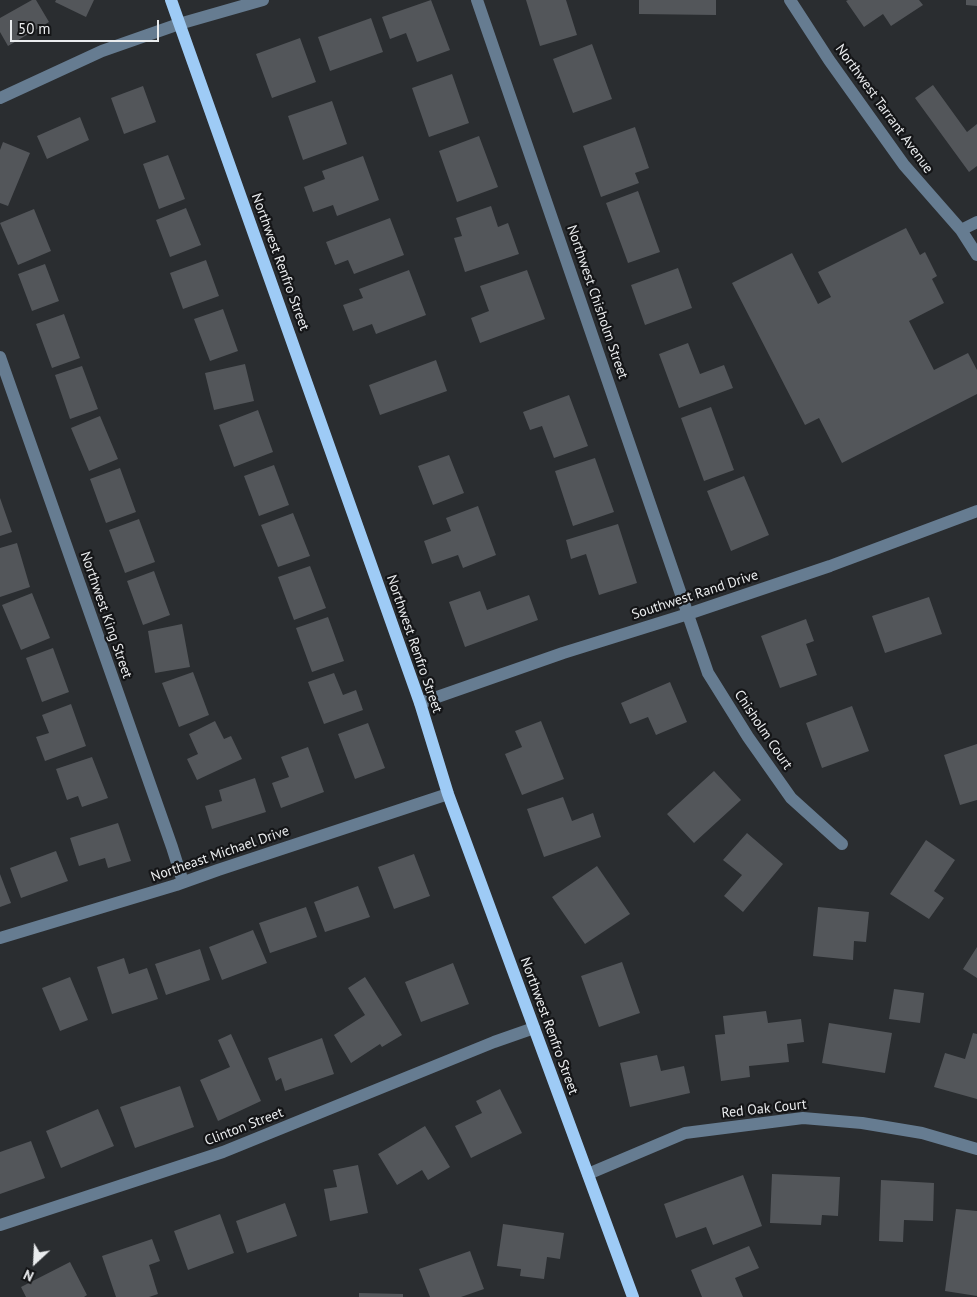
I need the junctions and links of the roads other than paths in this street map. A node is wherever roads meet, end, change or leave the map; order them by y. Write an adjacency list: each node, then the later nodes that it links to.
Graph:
1 (171, 0): 5 (main road, Northwest Renfro Street)
2 (263, 0): 5 (street)
3 (477, 0): 12 (street, Northwest Chisholm Street)
4 (790, 0): 8 (street, Northwest Tarrant Avenue)
5 (179, 24): 6 (street); 13 (main road, Northwest Renfro Street)
6 (0, 98)
7 (977, 222): 8 (street)
8 (961, 230): 9 (street, Northwest Tarrant Avenue)
9 (977, 255)
10 (0, 357): 16 (street, Northwest King Street)
11 (977, 511): 12 (street, Southwest Rand Drive)
12 (688, 614): 13 (street, Southwest Rand Drive); 15 (street, Chisholm Court)
13 (420, 703): 14 (main road, Northwest Renfro Street)
14 (448, 794): 16 (street, Northeast Michael Drive); 18 (main road, Northwest Renfro Street)
15 (842, 844)
16 (183, 882): 17 (street, Northeast Michael Drive)
17 (0, 938)
18 (534, 1028): 20 (main road, Northwest Renfro Street); 21 (street, Clinton Street)
19 (977, 1150): 20 (street, Red Oak Court)
20 (588, 1174): 22 (main road, Northwest Renfro Street)
21 (0, 1225)
22 (633, 1297)

